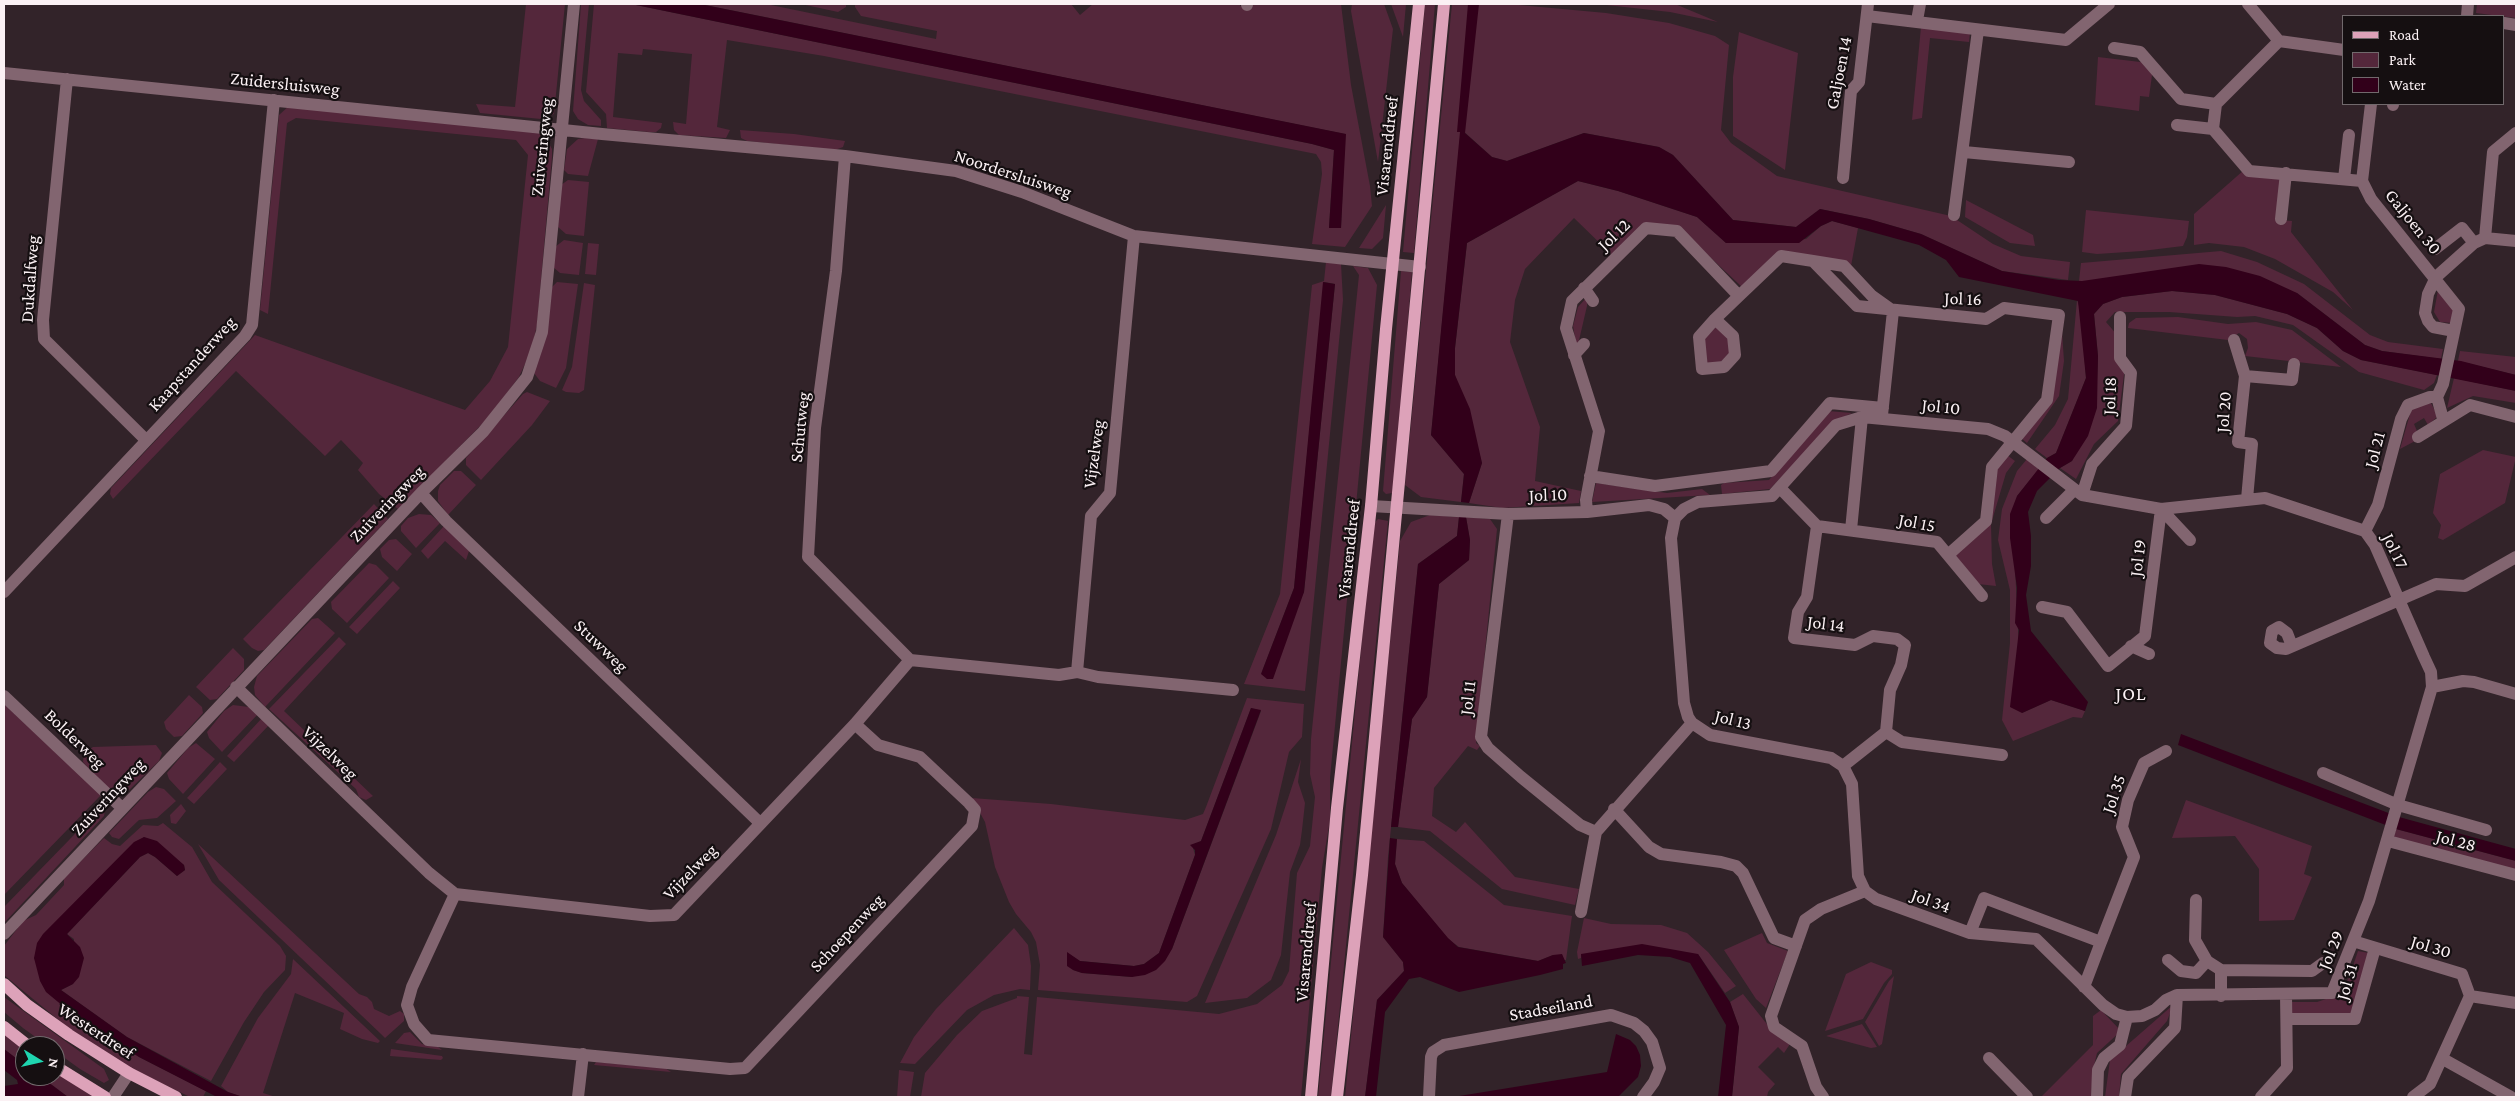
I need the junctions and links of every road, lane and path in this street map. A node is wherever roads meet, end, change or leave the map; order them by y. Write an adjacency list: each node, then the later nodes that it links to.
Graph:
1 (574, 4): 17 (street, Zuiveringweg)
2 (1419, 4): 35 (main road, Visarenddreef)
3 (1444, 4): 36 (main road)
4 (2109, 4): 7 (street)
5 (2253, 5): 8 (street)
6 (1867, 10): 7 (street); 25 (street, Galjoen 14)
7 (1978, 30): 21 (street)
8 (2279, 41): 10 (street); 14 (street)
9 (2114, 48): 14 (street)
10 (2342, 50)
11 (4, 73): 12 (street, Zuidersluisweg)
12 (66, 79): 13 (street, Zuidersluisweg); 56 (street, Dukdalfweg)
13 (274, 100): 17 (street, Zuidersluisweg); 56 (street, Kaapstanderweg)
14 (2216, 104): 18 (street)
15 (2371, 105): 27 (street, Galjoen 30)
16 (2177, 125): 18 (street)
17 (562, 129): 22 (street, Noordersluisweg); 61 (street, Zuiveringweg)
18 (2213, 129): 24 (street)
19 (2516, 133): 31 (street)
20 (2349, 135): 26 (street)
21 (1964, 152): 23 (street); 28 (street)
22 (845, 156): 30 (street, Noordersluisweg); 85 (street, Schutweg)
23 (2069, 162)
24 (2286, 173): 26 (street); 29 (street)
25 (1843, 178)
26 (2344, 179): 27 (street)
27 (2362, 181): 37 (street, Galjoen 30)
28 (1954, 215)
29 (2281, 219)
30 (1134, 236): 35 (street, Noordersluisweg); 86 (street, Vijzelweg)
31 (2480, 240): 32 (street); 33 (street); 37 (street)
32 (2516, 241)
33 (2435, 250)
34 (1813, 261): 39 (street); 41 (street); 41 (street, Jol 16)
35 (1392, 265): 36 (street, Noordersluisweg); 65 (main road, Visarenddreef)
36 (1420, 267): 66 (main road)
37 (2436, 277): 44 (street, Galjoen 30); 44 (street)
38 (1584, 288): 39 (street, Jol 12); 40 (street); 47 (street, Jol 12)
39 (1739, 296): 43 (street)
40 (1592, 301)
41 (1893, 312): 51 (street); 57 (street, Jol 16)
42 (2120, 317): 62 (street, Jol 18)
43 (1715, 319)
44 (2454, 331): 50 (street, Galjoen 30)
45 (2234, 340): 49 (street, Jol 20)
46 (1584, 344): 47 (street)
47 (1574, 355): 58 (street, Jol 12)
48 (2294, 364): 49 (street, Jol 20)
49 (2245, 376): 64 (street, Jol 20)
50 (2437, 397): 54 (street); 74 (street, Jol 21)
51 (1882, 413): 52 (street, Jol 10); 57 (street, Jol 10); 59 (street, Jol 10)
52 (1862, 417): 60 (street, Jol 10); 73 (street)
53 (2516, 418): 54 (street)
54 (2444, 419): 55 (street)
55 (2418, 437)
56 (146, 440): 78 (street, Kaapstanderweg)
57 (2012, 442): 62 (street, Jol 17); 76 (street)
58 (1590, 476): 59 (street, Jol 10); 68 (street, Jol 12)
59 (1710, 481): 63 (street)
60 (1780, 489): 63 (street, Jol 10); 72 (street)
61 (420, 493): 87 (street, Zuiveringweg); 102 (street, Stuwweg)
62 (2078, 493): 67 (street, Jol 17); 71 (street)
63 (1716, 499): 70 (street, Jol 10)
64 (2247, 499): 67 (street, Jol 17); 74 (street, Jol 17)
65 (1371, 506): 66 (street, Jol 10); 141 (main road, Visarenddreef)
66 (1398, 508): 69 (street, Jol 10); 142 (main road)
67 (2161, 509): 75 (street); 82 (street, Jol 19)
68 (1586, 512): 69 (street, Jol 10); 70 (street, Jol 10)
69 (1508, 514): 104 (street, Jol 11)
70 (1674, 518): 92 (street, Jol 13)
71 (2046, 518)
72 (1817, 526): 73 (street, Jol 15); 94 (street, Jol 14)
73 (1851, 530): 76 (street, Jol 15)
74 (2365, 531): 80 (street, Jol 17)
75 (2190, 540)
76 (1949, 554): 79 (street, Jol 15)
77 (2516, 557): 80 (street)
78 (4, 592)
79 (1982, 596)
80 (2398, 599): 83 (street); 88 (street, Jol 17)
81 (2042, 607): 82 (street, Jol 19)
82 (2131, 646): 84 (street)
83 (2292, 646)
84 (2148, 654)
85 (910, 660): 86 (street); 93 (street, Vijzelweg)
86 (1077, 672): 89 (street)
87 (236, 687): 99 (street, Zuiveringweg); 108 (street, Vijzelweg)
88 (2432, 688): 90 (street); 101 (street, Jol 17)
89 (1233, 690)
90 (2516, 694)
91 (4, 696): 99 (street, Bolderweg)
92 (1692, 723): 97 (street, Jol 13); 100 (street)
93 (855, 724): 102 (street, Vijzelweg); 132 (street, Schoepenweg)
94 (1886, 732): 96 (street); 97 (street)
95 (2166, 751): 114 (street, Jol 35)
96 (2002, 755)
97 (1843, 766): 107 (street)
98 (2323, 773): 101 (street)
99 (122, 808): 111 (street, Zuiveringweg)
100 (1614, 809): 104 (street); 115 (street)
101 (2397, 809): 103 (street); 105 (street, Jol 29)
102 (760, 823): 108 (street, Vijzelweg)
103 (2486, 830)
104 (1596, 832): 110 (street)
105 (2388, 841): 106 (street, Jol 28); 113 (street, Jol 29)
106 (2516, 875)
107 (1865, 891): 112 (street, Jol 34); 115 (street)
108 (455, 894): 132 (street, Schoepenweg)
109 (2196, 900): 118 (street)
110 (1581, 912)
111 (6, 930)
112 (1970, 933): 114 (street); 122 (street, Jol 34)
113 (2353, 941): 116 (street, Jol 30); 123 (street, Jol 29)
114 (2101, 942): 122 (street, Jol 35)
115 (1796, 946): 145 (street)
116 (2375, 948): 126 (street, Jol 30); 129 (street, Jol 31)
117 (2168, 960): 118 (street)
118 (2207, 961): 120 (street)
119 (2323, 963): 120 (street, Jol 29)
120 (2220, 970): 125 (street)
121 (4, 984): 136 (main road, Westerdreef)
122 (2084, 987): 128 (street, Jol 34)
123 (2286, 994): 125 (street, Jol 29); 129 (street)
124 (2177, 995): 125 (street, Jol 29); 128 (street); 148 (street)
125 (2220, 996)
126 (2470, 996): 127 (street); 134 (street)
127 (2516, 1002)
128 (2127, 1017): 147 (street)
129 (2287, 1019): 149 (street)
130 (4, 1027): 131 (main road)
131 (15, 1036)
132 (583, 1054): 140 (street)
133 (1989, 1058): 146 (street)
134 (2443, 1059): 150 (street); 151 (street)
135 (65, 1072): 137 (main road)
136 (128, 1073): 138 (street); 139 (main road, Westerdreef)
137 (105, 1097)
138 (113, 1097)
139 (176, 1097)
140 (578, 1097)
141 (1311, 1097)
142 (1337, 1097)
143 (1428, 1097): 144 (street, Stadseiland)
144 (1643, 1097)
145 (1823, 1097)
146 (2027, 1097)
147 (2097, 1097)
148 (2125, 1097)
149 (2262, 1097)
150 (2413, 1097)
151 (2511, 1097)

